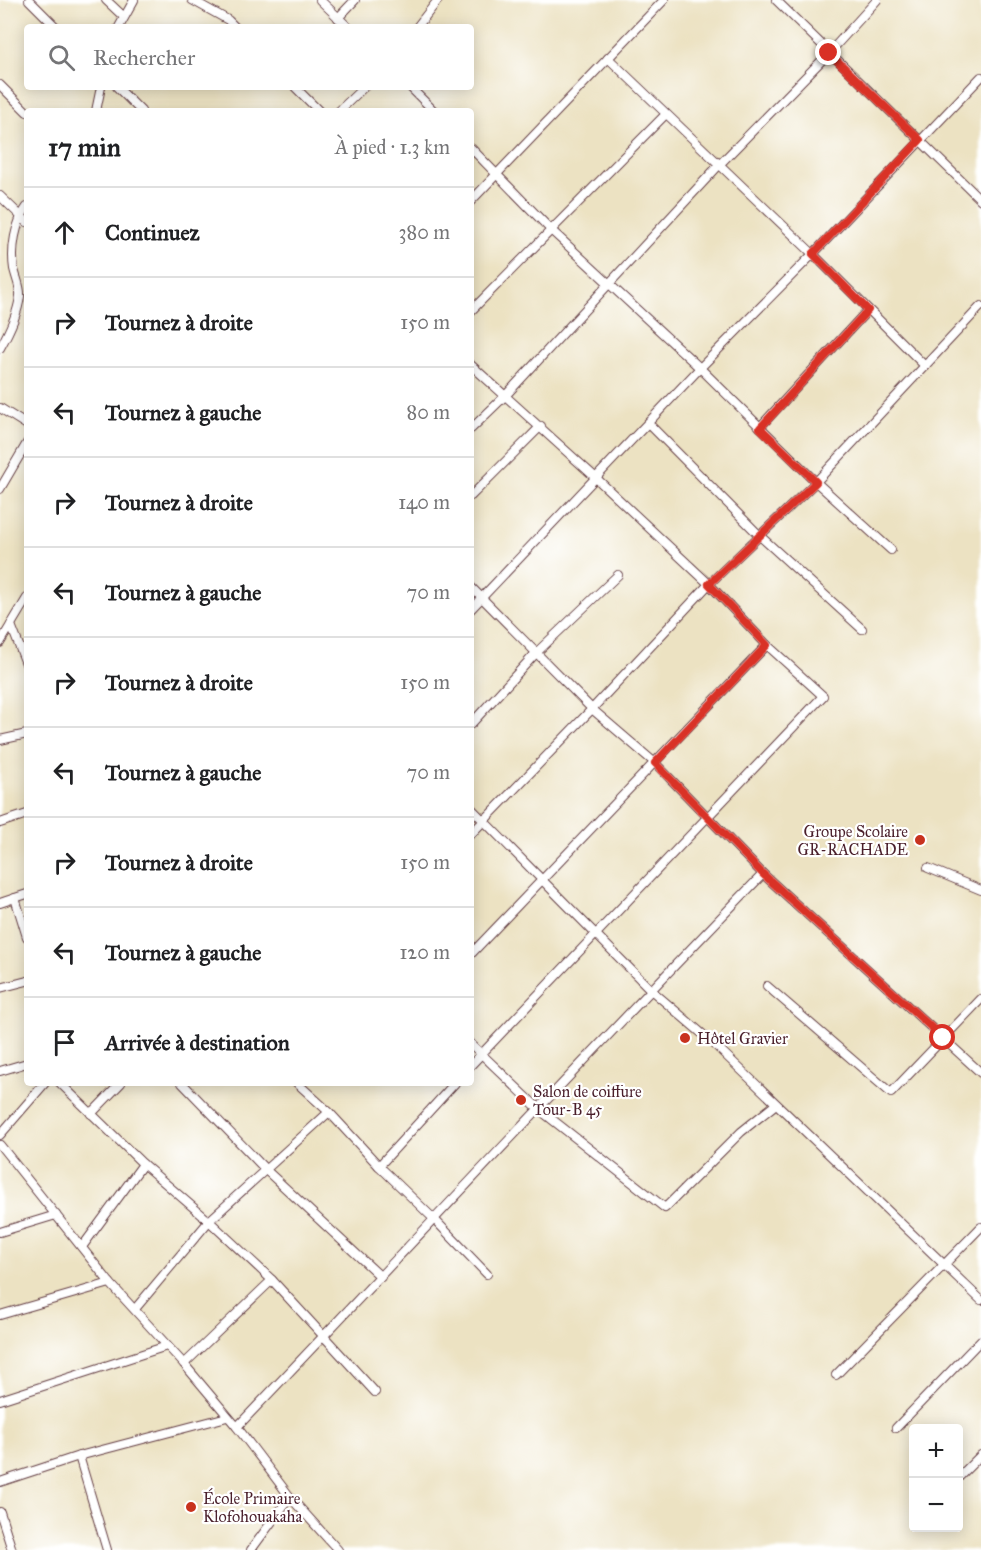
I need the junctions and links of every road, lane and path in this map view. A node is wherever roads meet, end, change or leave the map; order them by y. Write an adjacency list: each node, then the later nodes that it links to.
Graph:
1 (29, 0): 13 (street)
2 (106, 0): 11 (street)
3 (134, 0): 11 (street)
4 (192, 0): 15 (street)
5 (320, 0): 12 (street)
6 (355, 0): 12 (street)
7 (438, 0): 17 (street)
8 (664, 0): 19 (street)
9 (776, 0): 18 (street)
10 (877, 0): 18 (street)
11 (124, 17): 14 (street)
12 (338, 18): 16 (street)
13 (53, 24)
14 (120, 24)
15 (232, 24)
16 (345, 24)
17 (419, 24)
18 (829, 53): 34 (street); 36 (street)
19 (608, 58): 33 (street); 37 (street)
20 (981, 77): 34 (street)
21 (0, 85): 32 (street)
22 (100, 90): 27 (street)
23 (120, 90): 28 (street)
24 (298, 90): 29 (street)
25 (360, 90): 30 (street)
26 (413, 90): 31 (street)
27 (96, 108)
28 (138, 108)
29 (316, 108)
30 (342, 108)
31 (431, 108)
32 (24, 109)
33 (666, 114): 36 (street); 44 (street)
34 (920, 140): 40 (street); 45 (street)
35 (474, 151): 37 (street)
36 (719, 165): 45 (street); 46 (street)
37 (497, 175): 39 (street); 44 (street)
38 (0, 196): 42 (street)
39 (474, 198)
40 (981, 200)
41 (24, 210): 42 (street)
42 (20, 215): 43 (street); 50 (street)
43 (24, 219)
44 (552, 230): 46 (street); 48 (street)
45 (813, 254): 49 (street); 53 (street)
46 (609, 283): 53 (street); 54 (street)
47 (981, 306): 51 (street)
48 (474, 307)
49 (868, 310): 51 (street); 60 (street)
50 (0, 348)
51 (925, 366): 63 (street)
52 (474, 368): 54 (street)
53 (700, 368): 57 (street); 60 (street)
54 (506, 395): 58 (street); 59 (street)
55 (0, 408): 56 (street)
56 (24, 423)
57 (648, 423): 62 (street); 66 (street)
58 (474, 426)
59 (541, 426): 62 (street); 65 (street)
60 (760, 428): 63 (street)
61 (24, 447): 64 (street)
62 (596, 478): 69 (street); 71 (street)
63 (816, 482): 66 (street); 67 (street)
64 (0, 489)
65 (474, 493)
66 (760, 536): 69 (street); 75 (street)
67 (891, 550)
68 (618, 575): 78 (street)
69 (709, 584): 77 (street); 80 (street)
70 (474, 590): 71 (street)
71 (482, 597): 73 (street); 78 (street)
72 (24, 603): 74 (street)
73 (474, 606)
74 (11, 625): 76 (street); 79 (street)
75 (862, 629)
76 (0, 643)
77 (767, 645): 84 (street); 87 (street)
78 (536, 652): 80 (street); 81 (street)
79 (24, 658)
80 (592, 709): 84 (street); 88 (street)
81 (474, 721)
82 (24, 735): 83 (street)
83 (0, 740)
84 (655, 763): 87 (street); 93 (street)
85 (474, 811): 88 (street)
86 (24, 815): 89 (street)
87 (707, 817): 92 (street); 99 (street)
88 (484, 821): 90 (street); 93 (street)
89 (0, 823)
90 (474, 831)
91 (928, 868): 94 (street)
92 (763, 874): 104 (street); 106 (street)
93 (542, 879): 99 (street); 100 (street)
94 (981, 890)
95 (24, 895): 96 (street)
96 (15, 898): 97 (street); 98 (street)
97 (0, 903)
98 (24, 928)
99 (596, 934): 104 (street); 108 (street)
100 (474, 951)
101 (24, 982): 103 (street)
102 (767, 986): 106 (street)
103 (0, 988)
104 (651, 990): 119 (street); 120 (street)
105 (981, 999): 106 (street)
106 (943, 1038): 112 (street)
107 (474, 1047): 108 (street)
108 (481, 1054): 109 (street); 120 (street)
109 (474, 1062)
110 (24, 1064): 111 (street)
111 (0, 1071)
112 (981, 1073)
113 (42, 1086): 123 (street)
114 (63, 1086): 122 (street)
115 (118, 1086): 122 (street)
116 (185, 1086): 127 (street)
117 (300, 1086): 121 (street)
118 (451, 1086): 126 (street)
119 (776, 1104): 120 (street); 134 (street)
120 (540, 1110): 129 (street)
121 (329, 1112): 126 (street); 127 (street)
122 (92, 1113): 125 (street)
123 (0, 1135)
124 (0, 1145): 128 (street)
125 (143, 1164): 130 (street); 133 (street)
126 (379, 1166): 129 (street)
127 (267, 1171): 130 (street); 136 (street)
128 (56, 1215): 132 (street); 133 (street)
129 (435, 1220): 135 (street); 136 (street)
130 (209, 1221): 137 (street); 140 (street)
131 (981, 1227): 134 (street)
132 (0, 1232)
133 (82, 1247): 138 (street)
134 (945, 1266): 139 (street); 146 (street)
135 (487, 1274)
136 (381, 1277): 142 (street)
137 (272, 1280): 142 (street); 145 (street)
138 (110, 1283): 140 (street); 141 (street)
139 (981, 1300)
140 (135, 1309): 144 (street)
141 (0, 1315)
142 (324, 1337): 147 (street); 150 (street)
143 (981, 1340): 151 (street)
144 (166, 1346): 145 (street); 148 (street)
145 (184, 1364): 149 (street)
146 (836, 1375)
147 (375, 1392)
148 (0, 1400)
149 (227, 1417): 150 (street); 153 (street)
150 (237, 1427): 156 (street)
151 (896, 1428)
152 (981, 1455): 154 (street)
153 (79, 1456): 155 (street); 159 (street)
154 (963, 1473)
155 (0, 1482)
156 (290, 1497): 160 (street); 161 (street)
157 (0, 1512): 158 (street)
158 (12, 1550)
159 (107, 1550)
160 (251, 1550)
161 (338, 1550)

